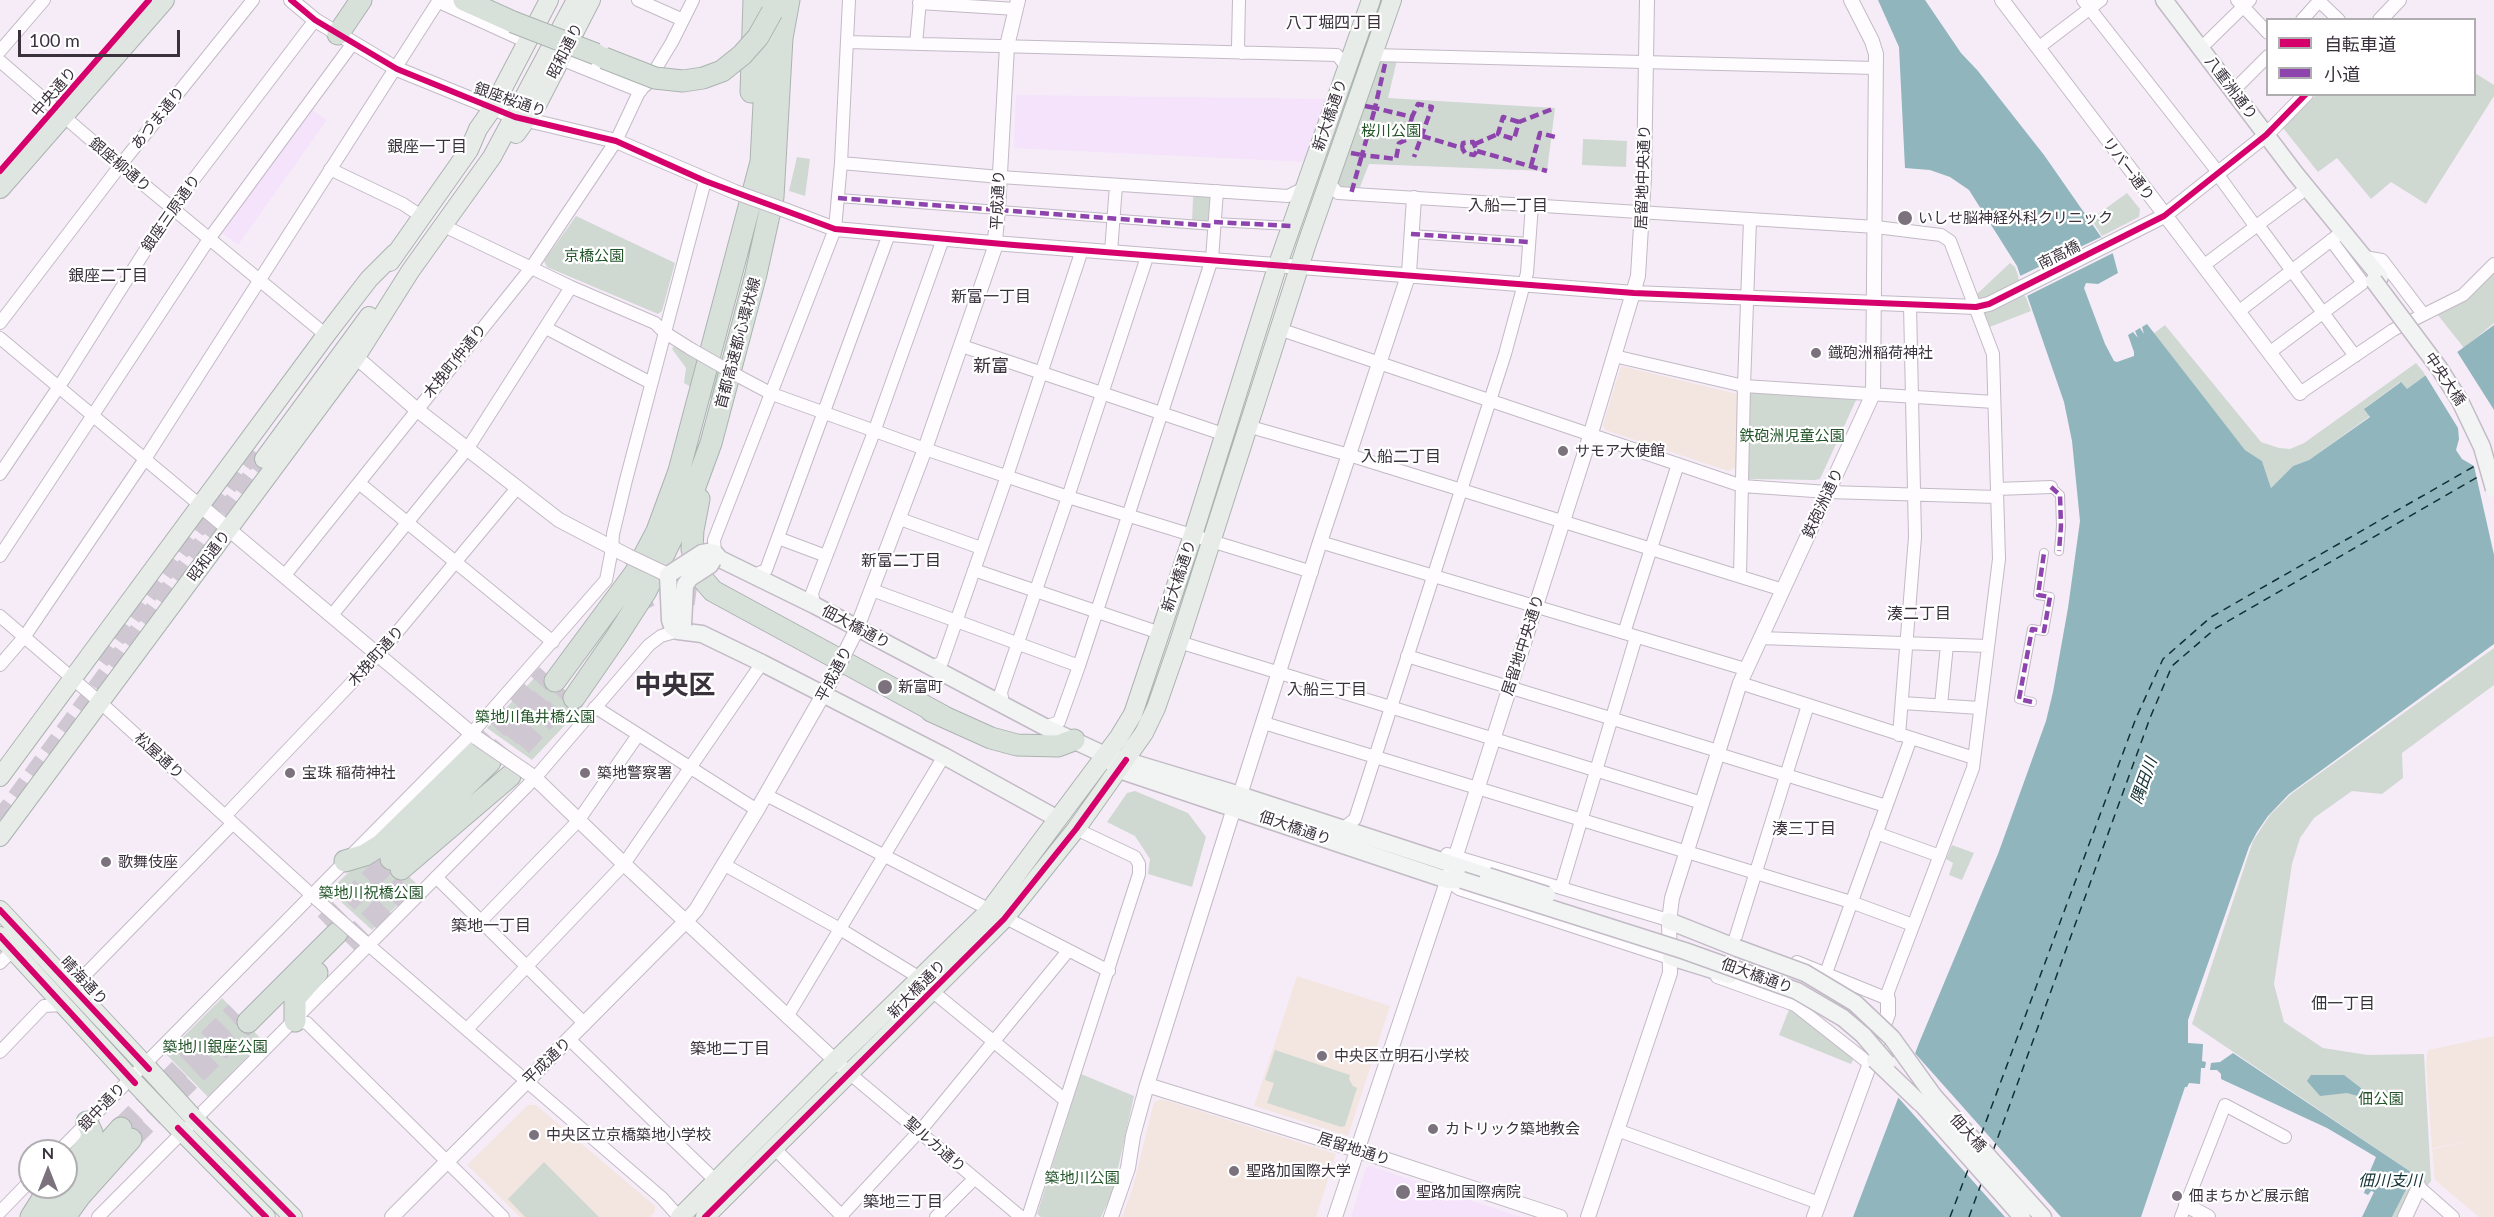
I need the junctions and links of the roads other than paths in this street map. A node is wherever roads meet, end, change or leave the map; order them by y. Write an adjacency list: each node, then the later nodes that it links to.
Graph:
1 (149, 0): 60 (highway, 中央通り)
2 (164, 0): 60 (highway, 中央通り)
3 (253, 0): 65 (street, あづま通り)
4 (291, 0): 37 (street, 銀座桜通り)
5 (361, 0): 40 (highway)
6 (464, 0): 15 (highway, bridge)
7 (549, 0): 41 (main road, 昭和通り)
8 (563, 0): 61 (main road, 昭和通り)
9 (576, 0): 61 (main road, 昭和通り)
10 (591, 0): 50 (main road, 昭和通り)
11 (638, 0): 38 (street)
12 (693, 0): 38 (street, 木挽町仲通り)
13 (754, 0): 121 (highway)
14 (772, 0): 94 (highway, 首都高速都心環状線)
15 (778, 0)
16 (789, 0): 160 (highway, 首都高速都心環状線)
17 (849, 0): 42 (street)
18 (1239, 0): 48 (street)
19 (1371, 0): 54 (main road, 新大橋通り)
20 (1392, 0): 49 (main road, 新大橋通り)
21 (1647, 0): 52 (street, 居留地中央通り)
22 (1851, 0): 55 (street, 鉄砲洲通り)
23 (2001, 0): 45 (street, リバー通り)
24 (2101, 0): 33 (street)
25 (2165, 0): 46 (main road, 八重洲通り)
26 (2319, 0): 34 (street); 35 (street)
27 (2399, 0): 36 (street)
28 (41, 1): 47 (street)
29 (439, 1): 41 (street); 56 (street)
30 (920, 2): 32 (street); 43 (street)
31 (2243, 2): 39 (street); 46 (street)
32 (1017, 4): 44 (street, 平成通り)
33 (2087, 4): 45 (street); 68 (street)
34 (2304, 18)
35 (2336, 18)
36 (2382, 18)
37 (315, 20): 40 (street, 銀座桜通り); 81 (street, 銀座三原通り)
38 (683, 20): 57 (street, 木挽町仲通り)
39 (2266, 31)
40 (345, 34): 56 (street, 銀座桜通り); 98 (street)
41 (527, 41): 61 (main road, 昭和通り)
42 (847, 42): 43 (street); 64 (street)
43 (916, 44): 44 (street)
44 (1007, 46): 48 (street); 69 (street, 平成通り)
45 (2038, 48): 85 (street, リバー通り)
46 (2201, 48): 58 (main road, 八重洲通り)
47 (0, 51)
48 (1242, 53): 54 (street)
49 (1373, 56): 52 (street); 71 (main road, 新大橋通り)
50 (561, 58): 57 (street); 61 (main road, 昭和通り)
51 (2266, 58): 58 (street)
52 (1646, 61): 55 (street); 83 (street, 居留地中央通り)
53 (0, 62): 60 (street, 銀座柳通り)
54 (1347, 67): 74 (main road, 新大橋通り)
55 (1875, 68): 92 (street, 鉄砲洲通り)
56 (397, 69): 61 (street, 銀座桜通り); 66 (street)
57 (640, 90): 63 (street, 木挽町仲通り)
58 (2233, 91): 62 (main road, 八重洲通り)
59 (2304, 96): 62 (street, 南高橋)
60 (59, 113): 65 (street, 銀座柳通り); 67 (highway, 中央通り); 73 (highway, 中央通り)
61 (509, 115): 63 (street, 銀座桜通り); 84 (main road, 昭和通り); 89 (main road, 昭和通り)
62 (2266, 135): 68 (street, 南高橋); 75 (main road, 八重洲通り)
63 (616, 141): 70 (street, 銀座桜通り); 112 (street, 木挽町仲通り)
64 (841, 163): 69 (street); 77 (street)
65 (120, 165): 81 (street, 銀座柳通り); 129 (street, あづま通り)
66 (330, 169): 84 (street); 117 (street)
67 (0, 171)
68 (2218, 174): 85 (street, 南高橋); 91 (street)
69 (1000, 177): 72 (street); 82 (street, 平成通り)
70 (705, 181): 79 (street, 銀座桜通り, bridge); 132 (street)
71 (1328, 182): 78 (street); 110 (main road, 新大橋通り)
72 (1116, 185): 76 (street); 86 (street)
73 (0, 188)
74 (1304, 188): 76 (street); 90 (main road, 新大橋通り)
75 (2307, 188): 91 (street); 97 (main road, 八重洲通り)
76 (1217, 191): 88 (street)
77 (838, 198): 82 (street); 93 (street)
78 (1414, 198): 80 (street); 96 (street)
79 (759, 201): 93 (street, 銀座桜通り, bridge); 182 (highway)
80 (1532, 206): 83 (street); 100 (street)
81 (172, 208): 98 (street, 銀座柳通り); 144 (street, 銀座三原通り)
82 (998, 210): 86 (street); 101 (street, 平成通り)
83 (1642, 213): 87 (street); 120 (street, 居留地中央通り)
84 (422, 216): 104 (main road, 昭和通り)
85 (2164, 216): 111 (street, リバー通り); 125 (street, 南高橋)
86 (1114, 219): 88 (street); 103 (street)
87 (1750, 219): 92 (street); 122 (street)
88 (1214, 224): 90 (street); 107 (street)
89 (442, 225): 112 (street); 113 (main road, 昭和通り)
90 (1291, 226): 108 (main road, 新大橋通り)
91 (2257, 226): 111 (street); 114 (street)
92 (1876, 227): 123 (street, 鉄砲洲通り); 125 (street)
93 (835, 228): 95 (street, 銀座桜通り); 147 (street)
94 (742, 234): 121 (highway, 首都高速都心環状線); 182 (highway, 首都高速都心環状線)
95 (889, 234): 99 (street, 銀座桜通り); 153 (street)
96 (1411, 234): 100 (street); 115 (street)
97 (2336, 236): 106 (main road, 八重洲通り); 114 (street); 116 (main road, 八重洲通り); 127 (street)
98 (209, 239): 117 (street, 銀座柳通り); 155 (street)
99 (943, 239): 101 (street, 銀座桜通り); 157 (street)
100 (1529, 242): 118 (street)
101 (996, 243): 102 (street, 銀座桜通り); 135 (street, 平成通り)
102 (1082, 250): 103 (street, 銀座桜通り); 141 (street)
103 (1111, 252): 105 (street, 銀座桜通り)
104 (395, 253): 113 (main road, 昭和通り); 133 (main road, 昭和通り)
105 (1148, 254): 107 (street, 銀座桜通り); 145 (street)
106 (2364, 257): 116 (main road, 八重洲通り); 128 (street)
107 (1212, 259): 108 (street, 銀座桜通り); 154 (street)
108 (1278, 264): 110 (street, 銀座桜通り); 158 (main road, 新大橋通り)
109 (2494, 264): 128 (street)
110 (1300, 266): 115 (street, 銀座桜通り); 131 (main road, 新大橋通り)
111 (2203, 266): 126 (street, リバー通り)
112 (531, 268): 119 (street); 152 (street, 木挽町仲通り)
113 (411, 270): 139 (main road, 昭和通り)
114 (2291, 270): 126 (street); 127 (street)
115 (1409, 273): 118 (street, 銀座桜通り); 140 (street)
116 (2377, 279): 163 (main road, 中央大橋); 173 (main road, 中央大橋, bridge)
117 (260, 280): 133 (street, 銀座柳通り); 165 (street)
118 (1524, 284): 120 (street, 銀座桜通り); 150 (street)
119 (571, 287): 130 (street); 132 (street)
120 (1634, 292): 122 (street, 銀座桜通り); 137 (street, 居留地中央通り)
121 (719, 294): 182 (highway, 首都高速都心環状線)
122 (1747, 297): 123 (street, 銀座桜通り); 143 (street)
123 (1875, 303): 124 (street, 銀座桜通り); 148 (street, 鉄砲洲通り)
124 (1910, 305): 125 (street, 銀座桜通り); 149 (street)
125 (1976, 308): 151 (street)
126 (2238, 312): 136 (street, リバー通り)
127 (2323, 313): 136 (street); 138 (street)
128 (2423, 314): 138 (street)
129 (0, 323)
130 (546, 328): 142 (street); 161 (street)
131 (1279, 329): 140 (street); 156 (main road, 新大橋通り)
132 (664, 332): 142 (street); 147 (street, bridge)
133 (326, 335): 179 (main road, 昭和通り)
134 (0, 338): 144 (street)
135 (962, 346): 141 (street); 162 (street, 平成通り)
136 (2269, 353): 146 (street, リバー通り)
137 (1614, 356): 143 (street); 159 (street, 居留地中央通り)
138 (2355, 356): 146 (street)
139 (356, 357): 152 (street); 185 (main road, 昭和通り)
140 (1379, 364): 150 (street); 164 (street)
141 (1041, 372): 145 (street); 168 (street)
142 (651, 383): 191 (street)
143 (1744, 386): 148 (street); 170 (street)
144 (58, 388): 155 (street); 167 (street, 銀座三原通り)
145 (1102, 392): 154 (street); 178 (street)
146 (2300, 393)
147 (772, 394): 153 (street); 195 (street)
148 (1873, 394): 149 (street); 175 (street, 鉄砲洲通り)
149 (1912, 396): 151 (street); 177 (street)
150 (1490, 401): 159 (street); 174 (street)
151 (1994, 402): 176 (street)
152 (417, 409): 161 (street); 169 (street, 木挽町仲通り)
153 (824, 412): 157 (street); 187 (street)
154 (1162, 414): 158 (street); 180 (street)
155 (92, 415): 165 (street); 196 (street)
156 (1247, 426): 164 (street); 188 (main road, 新大橋通り)
157 (874, 432): 162 (street); 197 (street)
158 (1223, 434): 186 (main road, 新大橋通り)
159 (1590, 435): 166 (street); 183 (street, 居留地中央通り)
160 (711, 443): 182 (highway, 首都高速都心環状線); 252 (highway)
161 (468, 448): 172 (street); 184 (street)
162 (925, 449): 168 (street); 181 (street, 平成通り)
163 (2494, 450)
164 (1349, 455): 174 (street); 189 (street)
165 (145, 459): 179 (street); 222 (street)
166 (1678, 464): 170 (street); 192 (street)
167 (0, 474)
168 (1007, 476): 178 (street); 190 (street)
169 (359, 483): 184 (street); 202 (street, 木挽町仲通り)
170 (1742, 486): 175 (street); 206 (street)
171 (2051, 487): 176 (street); 193 (street)
172 (517, 488): 191 (street); 198 (street, 木挽町通り)
173 (2494, 489)
174 (1462, 490): 183 (street); 205 (street)
175 (1828, 492): 177 (street); 209 (street, 鉄砲洲通り)
176 (1997, 493): 177 (street); 230 (street)
177 (1915, 494): 228 (street)
178 (1068, 497): 180 (street); 210 (street)
179 (201, 506): 185 (street); 239 (main road, 昭和通り)
180 (1129, 516): 186 (street); 213 (street)
181 (900, 519): 190 (street); 208 (street, 平成通り)
182 (670, 522): 199 (highway, 首都高速都心環状線); 240 (highway, 首都高速都心環状線)
183 (1562, 522): 192 (street); 212 (street, 居留地中央通り)
184 (408, 523): 198 (street); 215 (street)
185 (230, 528): 202 (street); 244 (main road, 昭和通り)
186 (1193, 535): 188 (street); 220 (main road, 新大橋通り)
187 (778, 538): 197 (street); 204 (street)
188 (1211, 541): 201 (street); 226 (main road, 新大橋通り)
189 (1320, 542): 201 (street); 205 (street)
190 (981, 548): 200 (street)
191 (612, 549): 199 (street); 225 (street)
192 (1651, 549): 206 (street); 221 (street)
193 (2059, 551)
194 (2044, 553): 243 (street)
195 (712, 555): 203 (main road, bridge); 204 (main road, 佃大橋通り); 207 (main road, bridge)
196 (0, 556)
197 (826, 556): 211 (street)
198 (456, 562): 225 (street); 231 (street, 木挽町通り)
199 (631, 565): 203 (street, bridge); 240 (highway, 首都高速都心環状線)
200 (974, 570): 210 (street); 217 (street)
201 (1312, 572): 237 (street)
202 (285, 575): 215 (street)
203 (668, 575): 207 (main road, bridge); 218 (main road, bridge)
204 (754, 575): 211 (main road, 佃大橋通り)
205 (1433, 576): 212 (street); 232 (street)
206 (1740, 576): 209 (street)
207 (690, 587): 218 (main road, bridge); 252 (highway)
208 (872, 590): 217 (street); 219 (street, 平成通り)
209 (1783, 590): 224 (street, 鉄砲洲通り)
210 (1035, 592): 213 (street); 227 (street)
211 (814, 605): 219 (main road, 佃大橋通り)
212 (1536, 606): 221 (street); 241 (street, 居留地中央通り)
213 (1096, 612): 220 (street); 235 (street)
214 (621, 613): 240 (highway)
215 (332, 615): 231 (street)
216 (0, 616): 222 (street, 松屋通り)
217 (956, 620): 227 (street); 236 (street)
218 (678, 627): 233 (main road); 249 (street)
219 (856, 631): 236 (main road, 佃大橋通り); 242 (street, 平成通り, bridge)
220 (1160, 633): 261 (main road, 新大橋通り)
221 (1623, 633): 223 (street)
222 (25, 636): 234 (street); 239 (street, 松屋通り)
223 (1636, 637): 238 (street); 253 (street)
224 (1760, 638): 228 (street); 238 (street, 鉄砲洲通り)
225 (553, 642): 265 (street)
226 (1179, 642): 237 (street); 266 (main road, 新大橋通り)
227 (1017, 643): 235 (street); 246 (street)
228 (1906, 645): 229 (street); 245 (street)
229 (1947, 645): 230 (street); 248 (street)
230 (1988, 646): 251 (street)
231 (379, 654): 265 (street); 277 (street, 木挽町通り)
232 (1407, 656): 241 (street); 250 (street)
233 (762, 663): 242 (main road); 267 (street)
234 (0, 665)
235 (1079, 666): 255 (street)
236 (932, 667): 246 (main road, 佃大橋通り)
237 (1280, 673): 250 (street); 254 (street)
238 (1742, 676): 247 (street); 260 (street, 鉄砲洲通り)
239 (72, 679): 244 (street, 松屋通り); 270 (main road, 昭和通り)
240 (562, 687)
241 (1510, 687): 253 (street); 258 (street, 居留地中央通り)
242 (825, 691): 262 (main road); 272 (street, 平成通り)
243 (2032, 702)
244 (101, 703): 277 (street, 松屋通り); 284 (main road, 昭和通り)
245 (1902, 703): 248 (street); 257 (street)
246 (1003, 704): 255 (main road, 佃大橋通り)
247 (1808, 705): 257 (street); 269 (street)
248 (1941, 705): 251 (street)
249 (595, 707): 256 (street); 265 (street)
250 (1391, 707): 258 (street); 263 (street)
251 (1980, 708): 264 (street)
252 (943, 716): 259 (highway)
253 (1612, 718): 260 (street); 268 (street)
254 (1264, 723): 263 (street); 273 (street)
255 (1045, 727): 259 (main road, 佃大橋通り)
256 (638, 735): 267 (street); 279 (street)
257 (1905, 736): 264 (street); 275 (street)
258 (1493, 739): 268 (street); 271 (street, 居留地中央通り)
259 (1074, 740): 261 (main road, 佃大橋通り)
260 (1718, 753): 269 (street); 274 (street, 鉄砲洲通り)
261 (1105, 755): 266 (main road, 佃大橋通り); 278 (main road, 新大橋通り)
262 (944, 756): 278 (main road); 286 (street)
263 (1376, 758): 271 (street); 281 (street)
264 (1974, 758): 287 (street)
265 (498, 760): 279 (street); 288 (highway); 291 (highway); 294 (street)
266 (1123, 765): 273 (main road, 佃大橋通り); 282 (main road, 新大橋通り)
267 (690, 768): 276 (street); 289 (street)
268 (1596, 770): 274 (street); 280 (street)
269 (1786, 776): 275 (street); 293 (street)
270 (0, 777)
271 (1477, 789): 280 (street); 292 (street, 居留地中央通り)
272 (766, 795): 276 (street, 平成通り); 286 (street)
273 (1237, 802): 281 (main road, 佃大橋通り); 292 (main road, 佃大橋通り); 334 (street)
274 (1702, 802): 285 (street, 鉄砲洲通り)
275 (1886, 807): 283 (street)
276 (757, 810): 290 (street, 平成通り)
277 (229, 819): 296 (street, 松屋通り); 316 (street, 木挽町通り)
278 (1058, 819): 299 (main road, 新大橋通り)
279 (578, 820): 289 (street); 300 (street)
280 (1581, 821): 285 (street); 295 (street)
281 (1344, 828): 292 (main road, 佃大橋通り)
282 (1076, 829): 299 (main road, 新大橋通り); 313 (street)
283 (1876, 833): 287 (street); 297 (street)
284 (0, 837)
285 (1686, 853): 293 (street); 302 (street, 鉄砲洲通り)
286 (884, 856): 299 (street); 304 (street)
287 (1940, 856): 303 (street)
288 (345, 861): 296 (street, 銀中通り)
289 (624, 864): 301 (street); 312 (street)
290 (723, 864): 301 (street, 平成通り); 304 (street)
291 (401, 868)
292 (1454, 870): 295 (street); 310 (street); 327 (main road, 佃大橋通り, bridge); 327 (main road, 佃大橋通り, bridge); 345 (street, 居留地中央通り)
293 (1755, 874): 297 (street); 307 (street)
294 (436, 877): 300 (street); 306 (street)
295 (1561, 888): 302 (street)
296 (313, 896): 306 (street, 松屋通り, bridge); 330 (street, 銀中通り)
297 (1851, 902): 303 (street); 314 (street)
298 (0, 910): 316 (main road, 晴海通り)
299 (997, 915): 309 (street); 315 (main road, 新大橋通り)
300 (481, 921): 312 (street)
301 (686, 921): 320 (street); 322 (street, 平成通り)
302 (1669, 921): 307 (main road); 310 (street, 鉄砲洲通り)
303 (1913, 925): 317 (street)
304 (840, 929): 315 (street); 320 (street)
305 (0, 936): 308 (main road, 晴海通り)
306 (348, 937): 319 (highway); 321 (highway); 323 (street, 松屋通り)
307 (1736, 943): 314 (street); 335 (main road, bridge)
308 (13, 950): 311 (street); 318 (main road, 晴海通り)
309 (1068, 951): 313 (street); 325 (street)
310 (1671, 957): 329 (street); 335 (main road, bridge); 339 (street, 鉄砲洲通り)
311 (0, 963)
312 (527, 966): 322 (street); 323 (street)
313 (1109, 971): 336 (street)
314 (1826, 973): 317 (street)
315 (926, 984): 325 (street); 328 (main road, 新大橋通り); 331 (main road, 新大橋通り)
316 (79, 993): 330 (main road, 晴海通り)
317 (1888, 999): 329 (street)
318 (64, 1005): 326 (street); 332 (main road, 晴海通り)
319 (242, 1017)
320 (787, 1017): 328 (street)
321 (295, 1021): 337 (street); 347 (street)
322 (585, 1024): 324 (street, 平成通り)
323 (468, 1028): 333 (street, 松屋通り)
324 (569, 1039): 333 (street, 平成通り); 349 (street)
325 (994, 1041): 336 (street); 341 (street)
326 (0, 1052)
327 (1889, 1057): 335 (main road, 佃大橋, bridge)
328 (835, 1061): 331 (street); 349 (main road, 新大橋通り)
329 (1870, 1064): 353 (street)
330 (147, 1067): 332 (street, 銀中通り); 337 (main road, 晴海通り, bridge)
331 (849, 1073): 341 (street, 聖ルカ通り); 344 (main road, 新大橋通り)
332 (133, 1080): 338 (street, 銀中通り); 340 (main road, 晴海通り, bridge)
333 (526, 1081): 347 (street, 平成通り); 365 (street, 松屋通り)
334 (1147, 1085): 345 (street, 居留地通り); 370 (street)
335 (1927, 1099): 375 (main road, 佃大橋); 376 (main road, 佃大橋)
336 (1065, 1100): 369 (street)
337 (194, 1118): 340 (street); 362 (main road)
338 (87, 1122): 343 (street, 銀中通り); 346 (highway)
339 (1617, 1130): 353 (street); 373 (street, 鉄砲洲通り)
340 (181, 1131): 356 (main road); 361 (street)
341 (920, 1131): 348 (street, 聖ルカ通り); 357 (street)
342 (2285, 1137): 354 (street)
343 (71, 1139)
344 (774, 1148): 357 (street); 366 (main road, 新大橋通り)
345 (1357, 1150): 371 (street, 居留地中央通り); 372 (street, 居留地通り)
346 (78, 1156)
347 (446, 1162): 363 (street, 平成通り); 364 (street)
348 (974, 1179): 367 (street); 368 (street, 聖ルカ通り)
349 (716, 1181): 365 (main road, 新大橋通り)
350 (2419, 1187): 378 (street); 379 (street)
351 (18, 1193): 355 (street)
352 (42, 1199): 358 (highway)
353 (1819, 1203): 374 (street)
354 (2183, 1211): 377 (street)
355 (0, 1212)
356 (263, 1216)
357 (842, 1216)
358 (31, 1217)
359 (48, 1217): 360 (highway)
360 (65, 1217)
361 (98, 1217)
362 (293, 1217)
363 (392, 1217)
364 (503, 1217)
365 (680, 1217)
366 (705, 1217)
367 (936, 1217)
368 (1021, 1217)
369 (1028, 1217)
370 (1111, 1217)
371 (1335, 1217)
372 (1560, 1217)
373 (1588, 1217)
374 (1814, 1217)
375 (2022, 1217)
376 (2043, 1217)
377 (2208, 1217)
378 (2405, 1217)
379 (2453, 1217)

